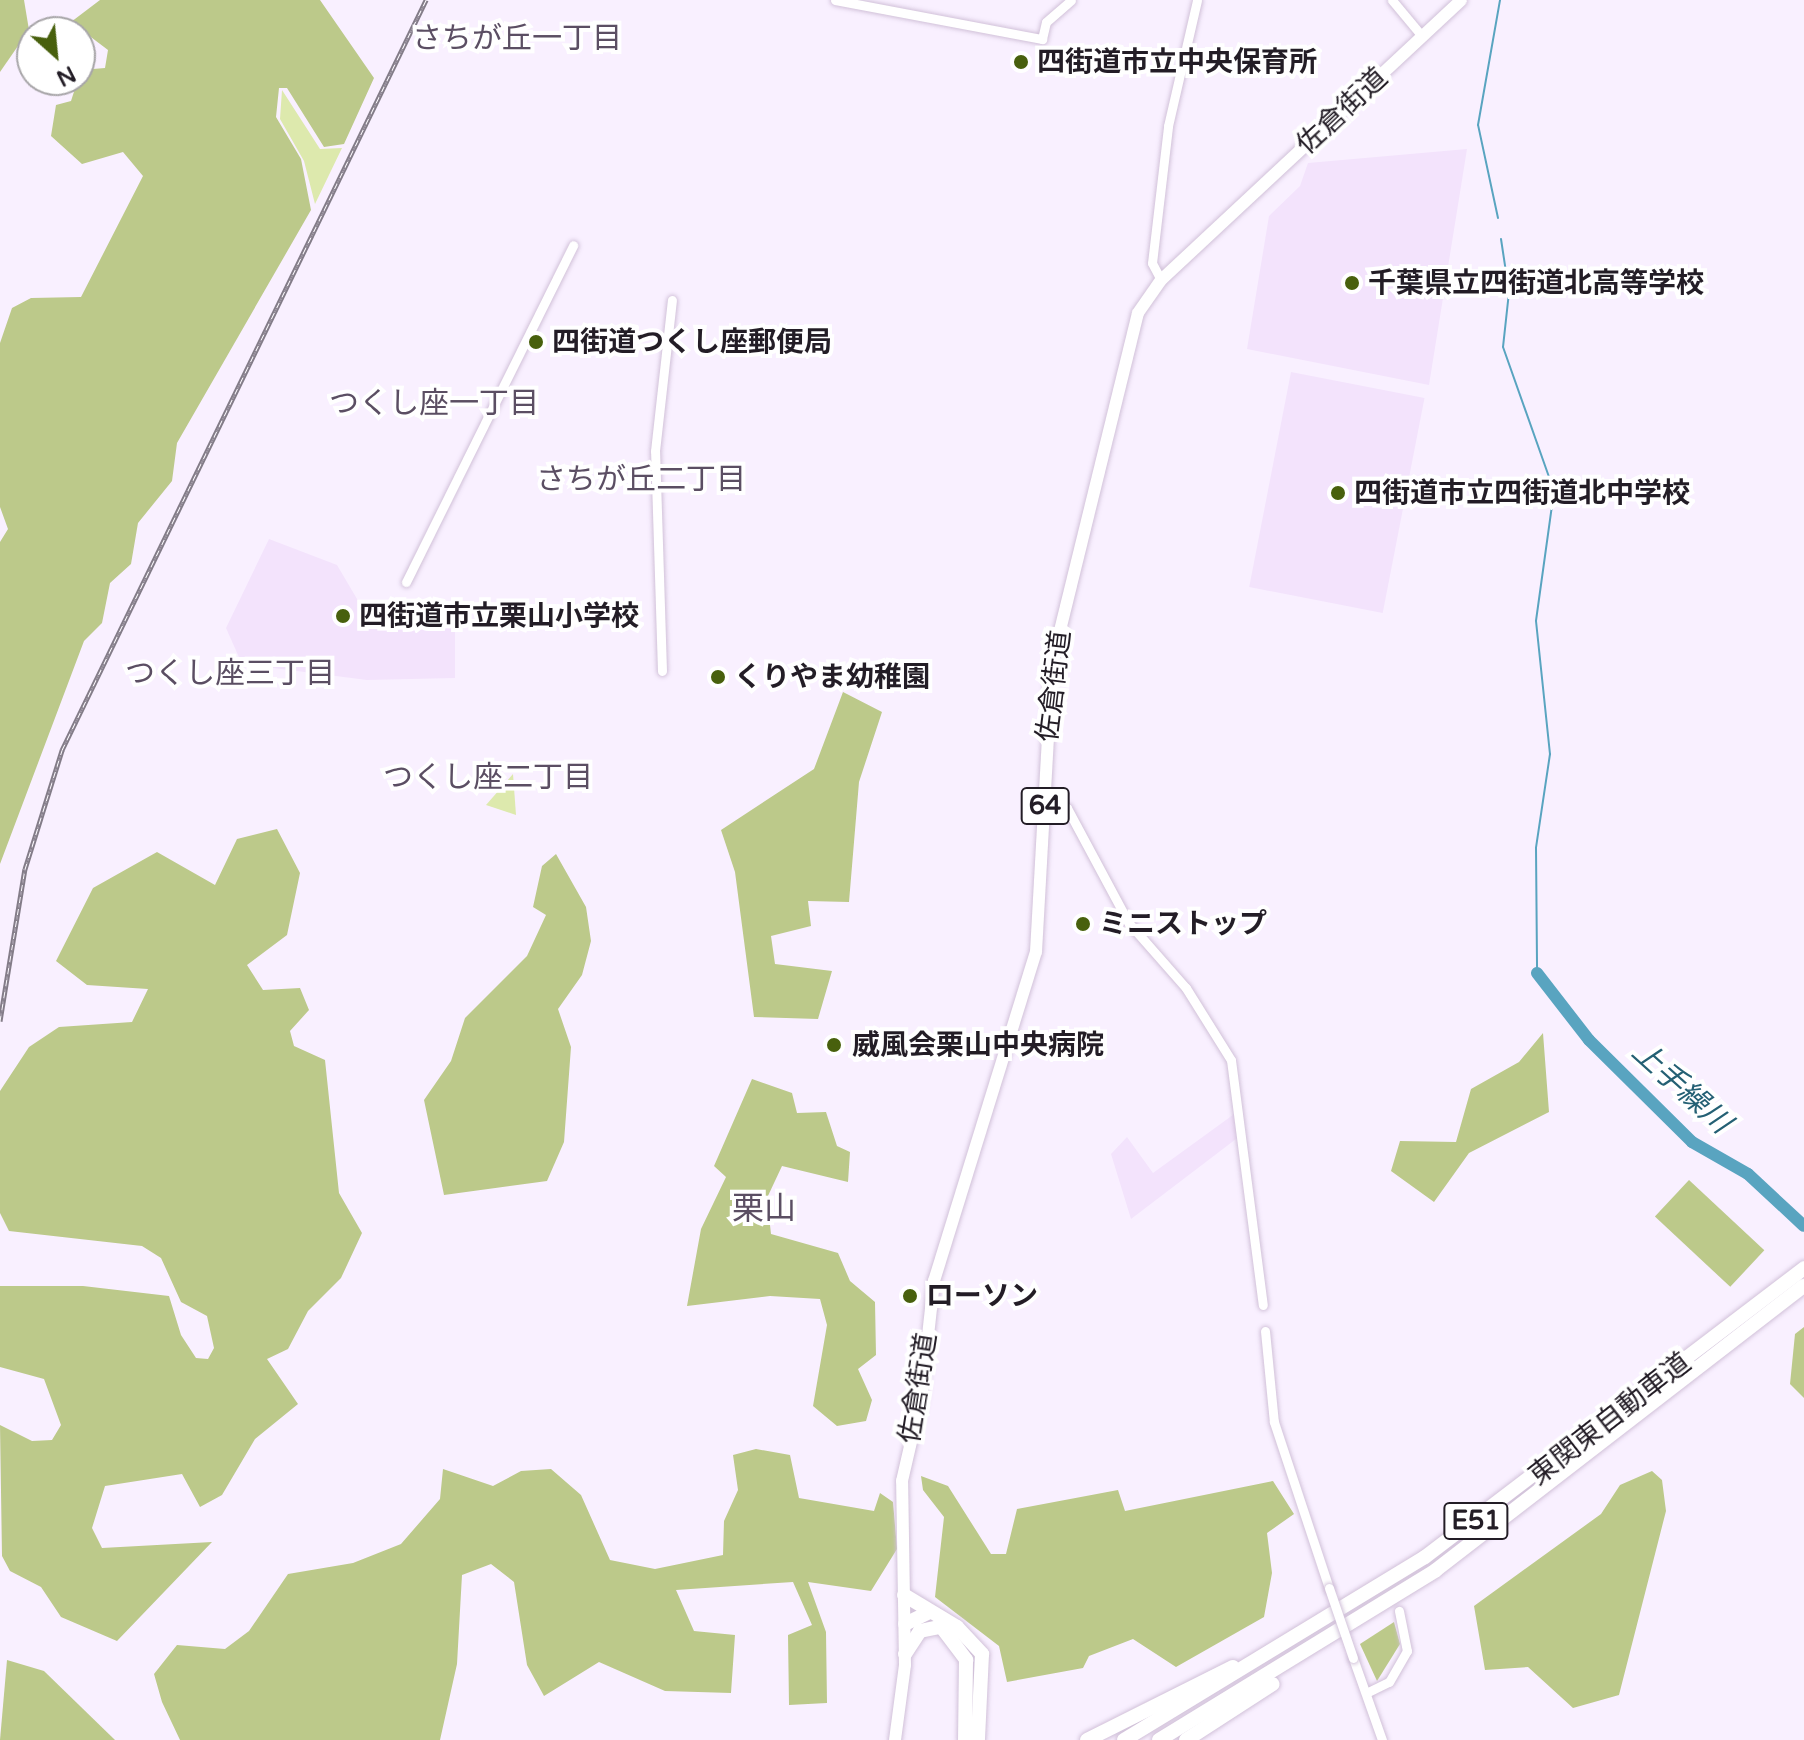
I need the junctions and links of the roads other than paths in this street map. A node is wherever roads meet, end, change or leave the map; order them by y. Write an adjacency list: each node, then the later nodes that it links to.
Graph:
1 (835, 0): 2 (street)
2 (1071, 0)
3 (1197, 0): 8 (street)
4 (1392, 0): 6 (street)
5 (1461, 0): 6 (main road, 佐倉街道 / 64)
6 (1422, 36): 8 (main road, 佐倉街道 / 64)
7 (573, 245): 10 (street)
8 (1161, 280): 12 (main road, 佐倉街道 / 64)
9 (672, 300): 11 (street)
10 (406, 582)
11 (662, 671)
12 (1045, 808): 15 (street); 18 (main road, 佐倉街道 / 64)
13 (1804, 1268): 17 (highway, 東関東自動車道 / E51)
14 (1804, 1286): 20 (highway, 東関東自動車道 / E51)
15 (1263, 1305)
16 (1265, 1331): 23 (street, bridge)
17 (1345, 1610): 26 (highway); 27 (highway, 東関東自動車道 / E51)
18 (912, 1611): 21 (highway); 22 (main road, 佐倉街道 / 64); 24 (highway)
19 (1399, 1611): 23 (street)
20 (1367, 1615): 28 (highway, 東関東自動車道 / E51); 29 (highway)
21 (939, 1627): 22 (highway); 24 (highway)
22 (905, 1654): 25 (main road, 佐倉街道 / 64)
23 (1366, 1693): 30 (street)
24 (972, 1737)
25 (895, 1740)
26 (1087, 1740)
27 (1124, 1740)
28 (1159, 1740)
29 (1186, 1740)
30 (1382, 1740)

